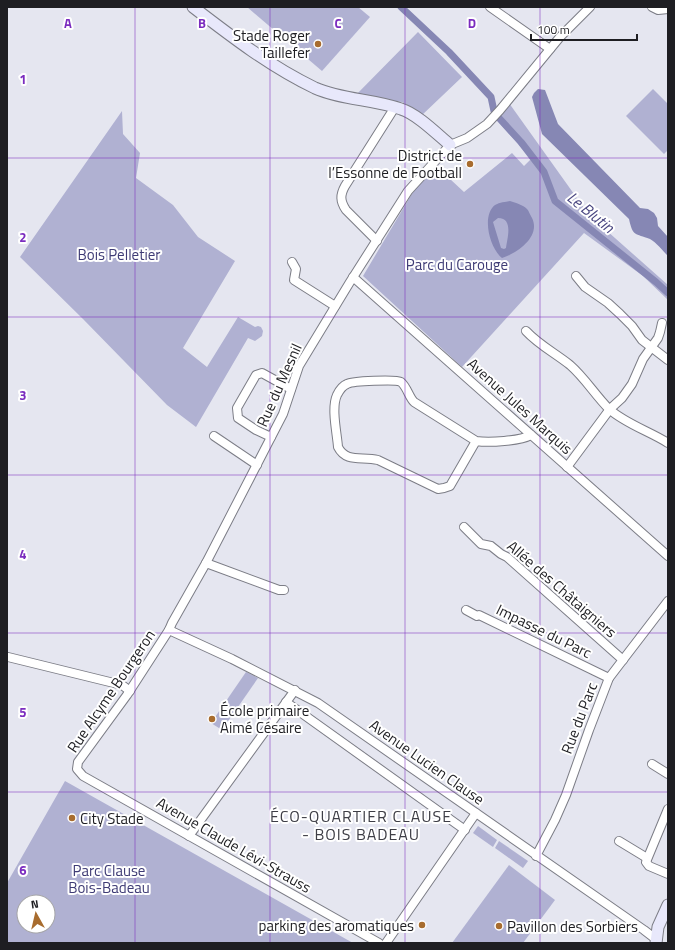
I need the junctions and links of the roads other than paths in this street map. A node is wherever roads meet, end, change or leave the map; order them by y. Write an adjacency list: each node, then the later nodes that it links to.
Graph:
1 (194, 7): 7 (street)
2 (490, 7): 6 (street)
3 (590, 7): 6 (street)
4 (652, 7): 5 (street)
5 (668, 9)
6 (550, 49): 8 (street)
7 (395, 107): 8 (street); 9 (street)
8 (450, 145): 9 (street, Rue du Mesnil)
9 (376, 241): 12 (street, Rue du Mesnil)
10 (292, 262): 13 (street)
11 (576, 276): 16 (street)
12 (353, 277): 13 (street, Rue du Mesnil); 20 (street, Avenue Jules Marquis)
13 (335, 306): 18 (street, Rue du Mesnil)
14 (662, 323): 16 (street)
15 (526, 332): 19 (street)
16 (652, 348): 17 (street); 19 (street)
17 (668, 360)
18 (291, 389): 22 (street, Rue du Mesnil); 22 (street)
19 (610, 410): 24 (street); 26 (street)
20 (531, 435): 23 (street); 26 (street, Avenue Jules Marquis)
21 (214, 436): 25 (street)
22 (271, 437): 25 (street, Rue du Mesnil)
23 (476, 441): 23 (street)
24 (668, 443)
25 (257, 465): 29 (street, Rue du Mesnil)
26 (567, 467): 28 (street, Avenue Jules Marquis)
27 (464, 528): 35 (street, Allée des Châtaigniers)
28 (668, 556)
29 (206, 564): 30 (street); 33 (street, Rue du Mesnil)
30 (284, 590)
31 (668, 602): 35 (street, Rue du Parc)
32 (466, 610): 36 (street, Impasse du Parc)
33 (169, 630): 37 (street, Avenue Lucien Clause); 38 (street, Rue Alcyme Bourgeron)
34 (8, 657): 38 (street)
35 (623, 660): 36 (street, Rue du Parc)
36 (609, 678): 48 (street, Rue du Parc)
37 (295, 690): 39 (street); 44 (street, Avenue Lucien Clause)
38 (130, 691): 41 (street, Rue Alcyme Bourgeron)
39 (286, 702): 45 (street); 46 (street)
40 (652, 764): 42 (street)
41 (77, 769): 46 (street, Avenue Claude Lévi-Strauss)
42 (668, 774)
43 (668, 809): 49 (street)
44 (476, 813): 45 (street); 48 (street, Avenue Lucien Clause)
45 (465, 830): 54 (street)
46 (189, 836): 53 (street, Avenue Claude Lévi-Strauss)
47 (618, 841): 49 (street)
48 (536, 856): 52 (street, Avenue Lucien Clause)
49 (647, 858): 50 (street)
50 (668, 874)
51 (668, 905): 52 (street)
52 (656, 942)
53 (379, 943)
54 (386, 943)

